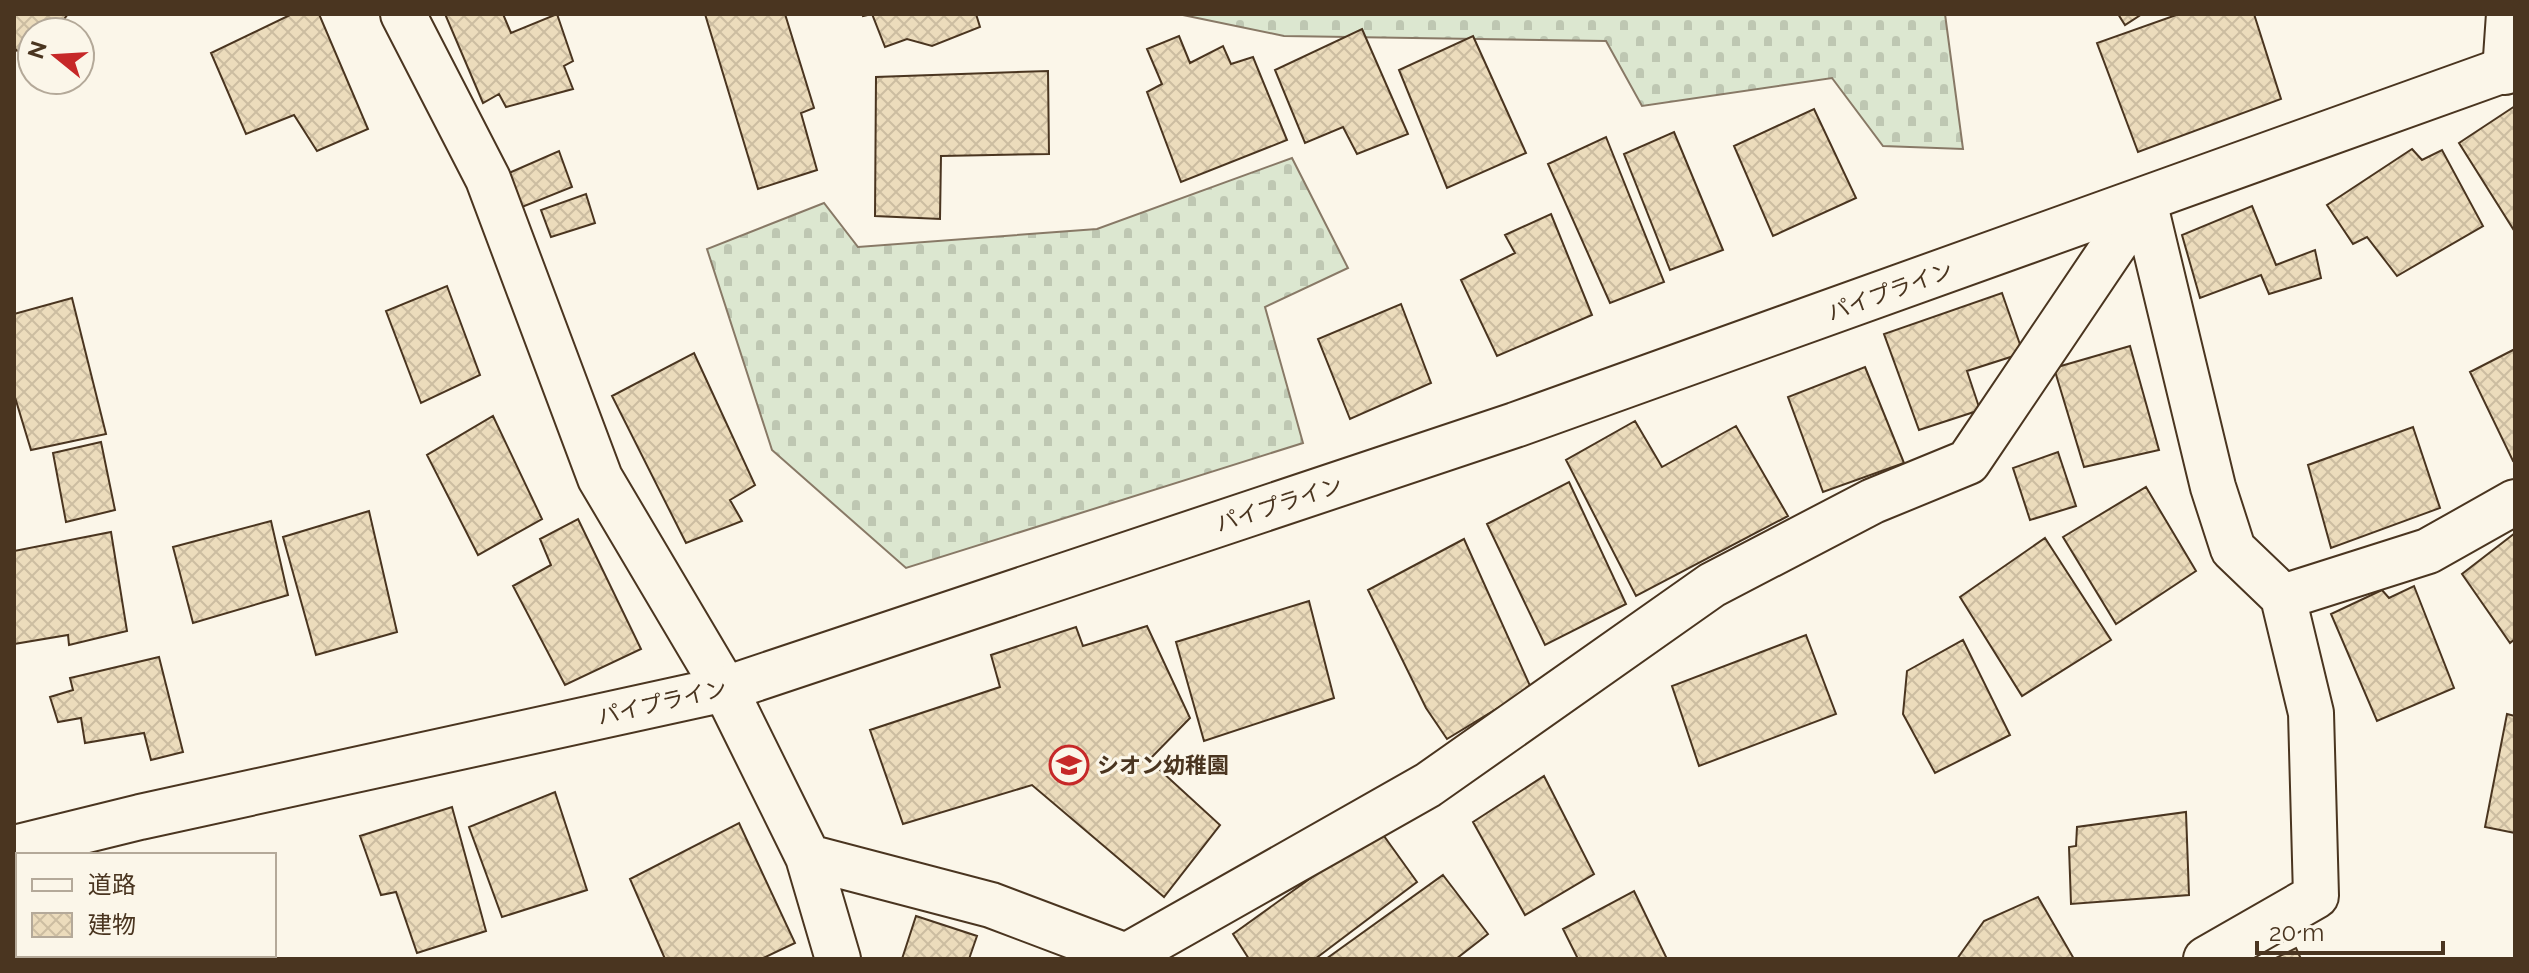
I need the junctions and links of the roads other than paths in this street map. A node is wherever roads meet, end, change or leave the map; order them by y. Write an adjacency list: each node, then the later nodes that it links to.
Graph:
1 (403, 14): 7 (street)
2 (2509, 14): 3 (street)
3 (2510, 69): 4 (street, パイプライン)
4 (2144, 201): 6 (street); 7 (street, パイプライン); 10 (street)
5 (2515, 502): 6 (street)
6 (2283, 597): 12 (street)
7 (725, 689): 8 (street, パイプライン); 9 (street)
8 (14, 848)
9 (808, 857): 10 (street); 11 (street)
10 (1127, 958)
11 (838, 959)
12 (2206, 959)

